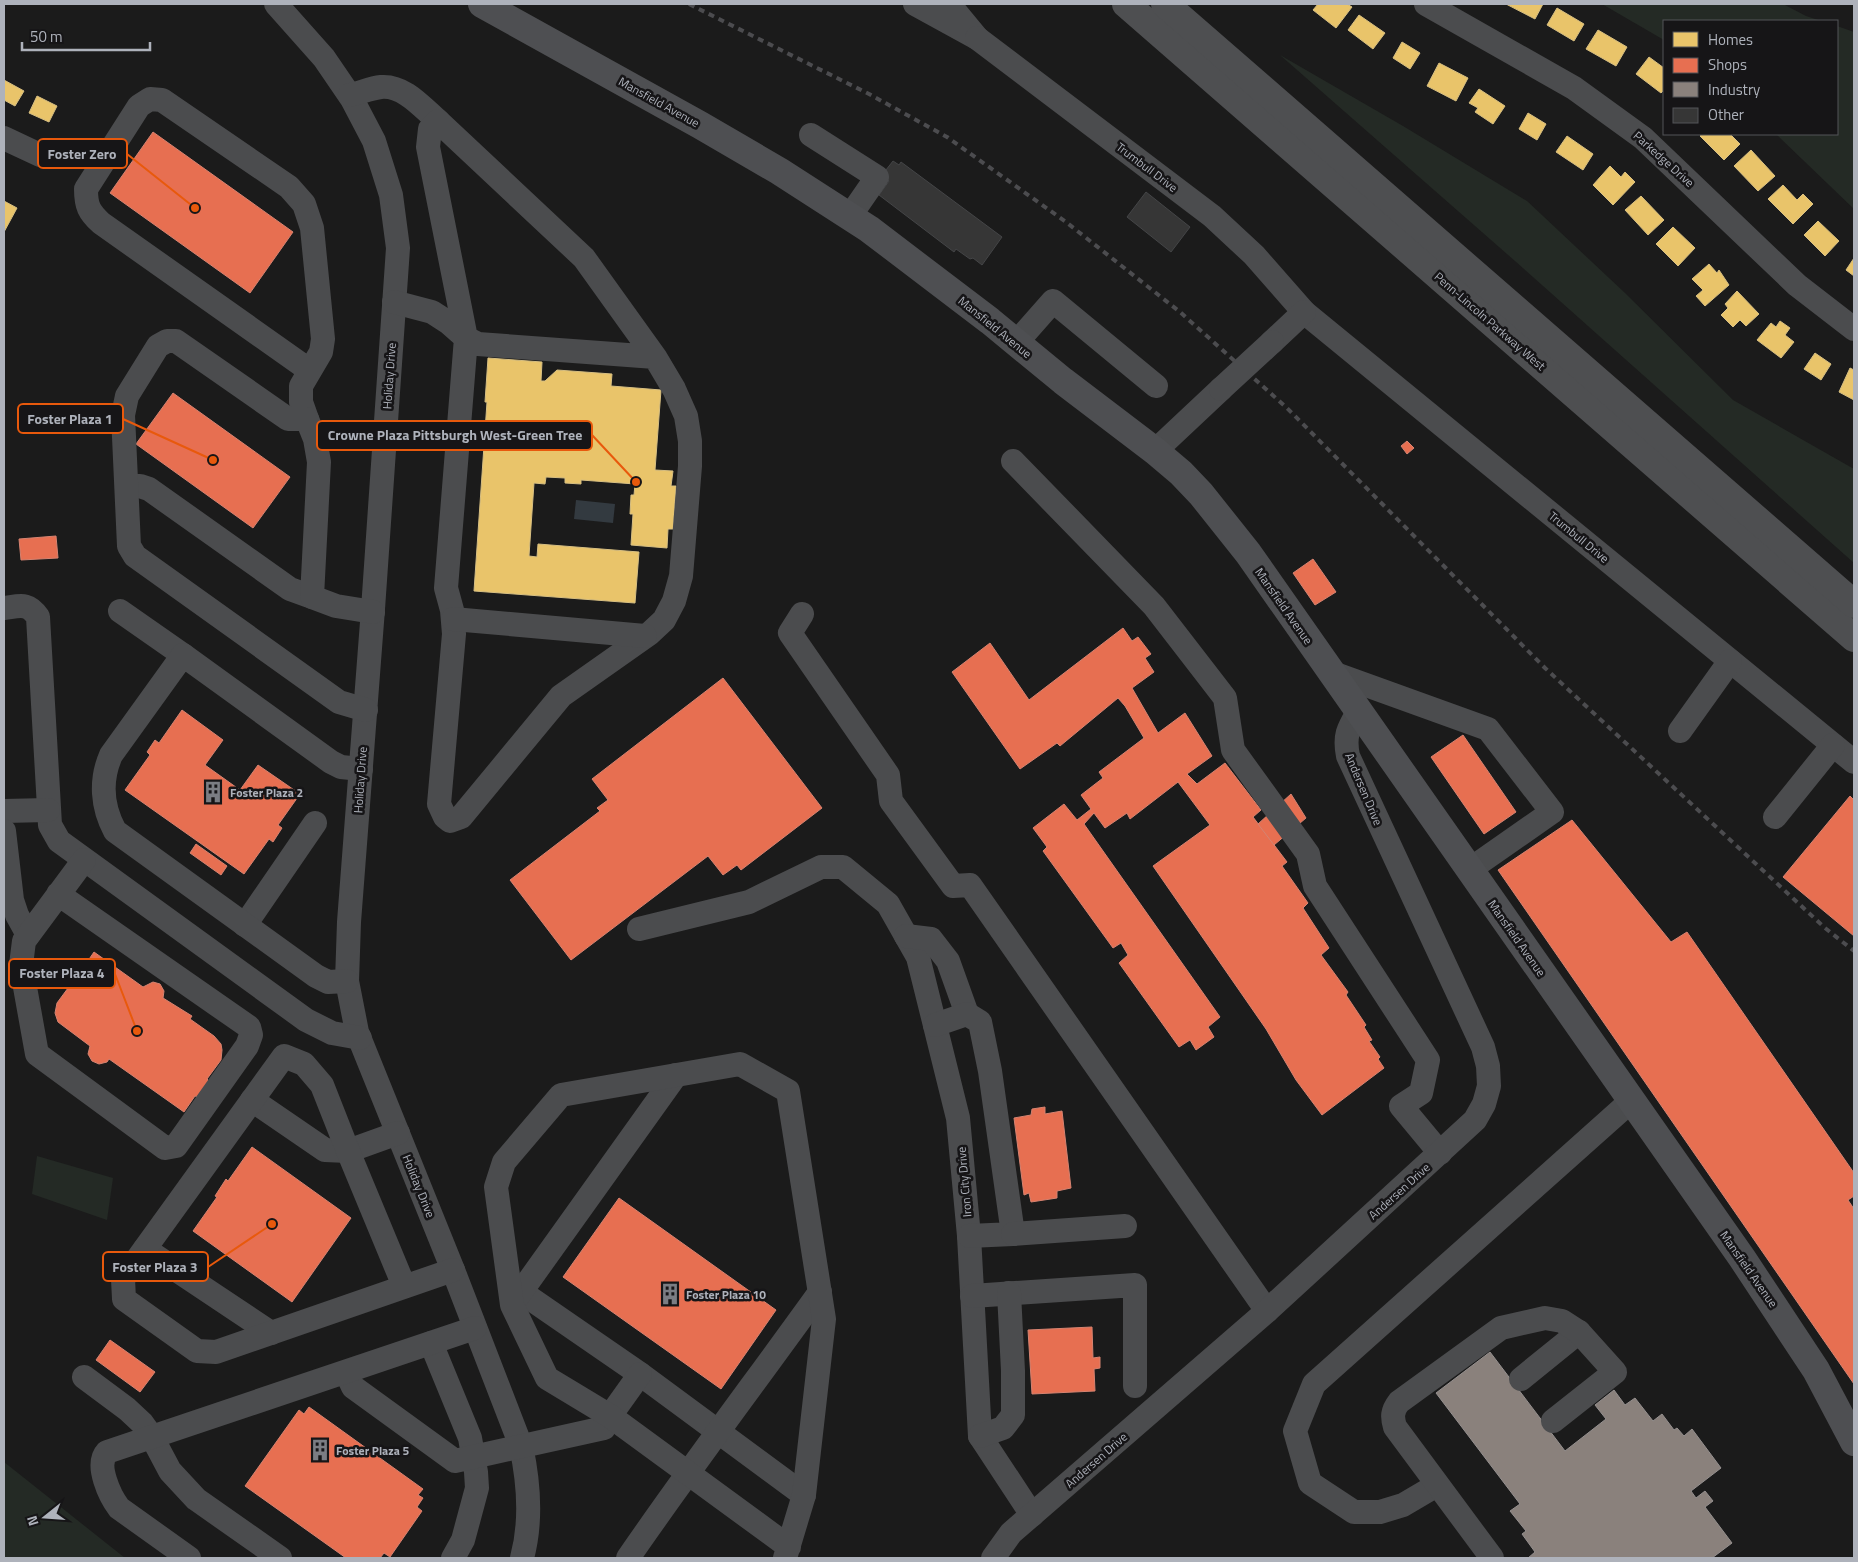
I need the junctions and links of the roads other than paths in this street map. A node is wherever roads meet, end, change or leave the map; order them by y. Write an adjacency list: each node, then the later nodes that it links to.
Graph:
1 (276, 4): 9 (street, Holiday Drive)
2 (482, 4): 14 (main road, Mansfield Avenue)
3 (915, 4): 8 (street)
4 (949, 4): 8 (street)
5 (1126, 4): 35 (highway, Penn-Lincoln Parkway West)
6 (1165, 4): 28 (highway, Penn-Lincoln Parkway West)
7 (1426, 4): 17 (street, Parkedge Drive)
8 (977, 38): 16 (street, Trumbull Drive)
9 (350, 95): 10 (street); 15 (street, Holiday Drive)
10 (438, 121): 18 (street); 20 (street)
11 (811, 135): 14 (street)
12 (4, 138): 13 (street)
13 (40, 156)
14 (850, 216): 19 (main road, Mansfield Avenue)
15 (394, 302): 18 (street); 31 (street, Holiday Drive)
16 (1304, 312): 24 (street, bridge); 37 (street, Trumbull Drive)
17 (1854, 329)
18 (466, 338): 20 (street); 33 (street)
19 (1016, 343): 22 (street); 24 (main road, Mansfield Avenue)
20 (654, 357): 34 (street)
21 (309, 370): 21 (street); 23 (street)
22 (1156, 386)
23 (307, 419): 26 (street); 27 (street)
24 (1155, 451): 38 (main road, Mansfield Avenue)
25 (1013, 461): 66 (street)
26 (127, 486): 27 (street); 39 (street)
27 (312, 597): 31 (street)
28 (1854, 604)
29 (4, 608): 45 (street)
30 (120, 611): 36 (street)
31 (373, 612): 39 (street, Holiday Drive)
32 (802, 614): 77 (street)
33 (453, 619): 34 (street); 34 (street)
34 (646, 636)
35 (1854, 638)
36 (183, 656): 44 (street); 53 (street)
37 (1730, 661): 41 (street); 42 (street, Trumbull Drive)
38 (1330, 672): 40 (main road, Mansfield Avenue); 51 (street)
39 (366, 710): 44 (street, Holiday Drive)
40 (1358, 712): 51 (main road, Mansfield Avenue); 66 (street, Andersen Drive)
41 (1680, 730)
42 (1833, 745): 43 (street, Trumbull Drive); 47 (street)
43 (1854, 762)
44 (361, 769): 57 (street, Holiday Drive)
45 (48, 810): 46 (street); 50 (street)
46 (4, 811)
47 (1775, 817)
48 (315, 824): 53 (street)
49 (4, 831): 55 (street)
50 (84, 860): 52 (street); 60 (street)
51 (1469, 870): 63 (main road, Mansfield Avenue)
52 (58, 894): 55 (street); 55 (street)
53 (245, 925): 57 (street)
54 (639, 929): 56 (street, Iron City Drive)
55 (28, 934)
56 (906, 936): 58 (street); 59 (street, Iron City Drive)
57 (347, 981): 60 (street, Holiday Drive)
58 (968, 1014): 59 (street); 68 (street)
59 (935, 1024): 69 (street, Iron City Drive)
60 (360, 1038): 64 (street, Holiday Drive)
61 (676, 1075): 73 (street); 76 (street); 76 (street)
62 (252, 1100): 65 (street); 65 (street); 70 (street)
63 (1631, 1101): 92 (main road, Mansfield Avenue); 96 (street)
64 (398, 1133): 65 (street); 71 (street, Holiday Drive)
65 (348, 1151): 72 (street)
66 (1440, 1153): 77 (street, Andersen Drive)
67 (1125, 1226): 68 (street)
68 (1013, 1234): 69 (street)
69 (969, 1236): 75 (street, Iron City Drive)
70 (145, 1249): 80 (street); 80 (street)
71 (453, 1270): 72 (street); 78 (street, Holiday Drive)
72 (404, 1286): 80 (street)
73 (820, 1292): 89 (street); 97 (street)
74 (1009, 1293): 75 (street); 86 (street); 90 (street)
75 (972, 1296): 90 (street, Iron City Drive)
76 (516, 1298): 83 (street); 87 (street)
77 (1267, 1310): 98 (street, Andersen Drive)
78 (475, 1328): 81 (street); 93 (street, Holiday Drive)
79 (1579, 1332): 85 (street); 88 (street); 96 (street)
80 (271, 1333)
81 (430, 1343): 82 (street); 94 (street)
82 (346, 1372): 91 (street); 94 (street)
83 (640, 1374): 87 (street); 89 (street)
84 (84, 1377): 91 (street)
85 (1521, 1379)
86 (1135, 1386)
87 (610, 1416): 93 (street); 95 (street)
88 (1553, 1420)
89 (719, 1433): 95 (street); 97 (street)
90 (980, 1436): 98 (street)
91 (152, 1437): 100 (street); 101 (street)
92 (1854, 1442)
93 (521, 1446): 94 (street); 103 (street, Holiday Drive)
94 (473, 1456): 102 (street)
95 (687, 1473): 99 (street); 104 (street)
96 (1437, 1485): 106 (street)
97 (804, 1495): 99 (street)
98 (1032, 1515): 105 (street, Andersen Drive)
99 (787, 1552)
100 (190, 1558)
101 (280, 1558)
102 (453, 1558)
103 (522, 1558)
104 (628, 1558)
105 (993, 1558)
106 (1492, 1558)

